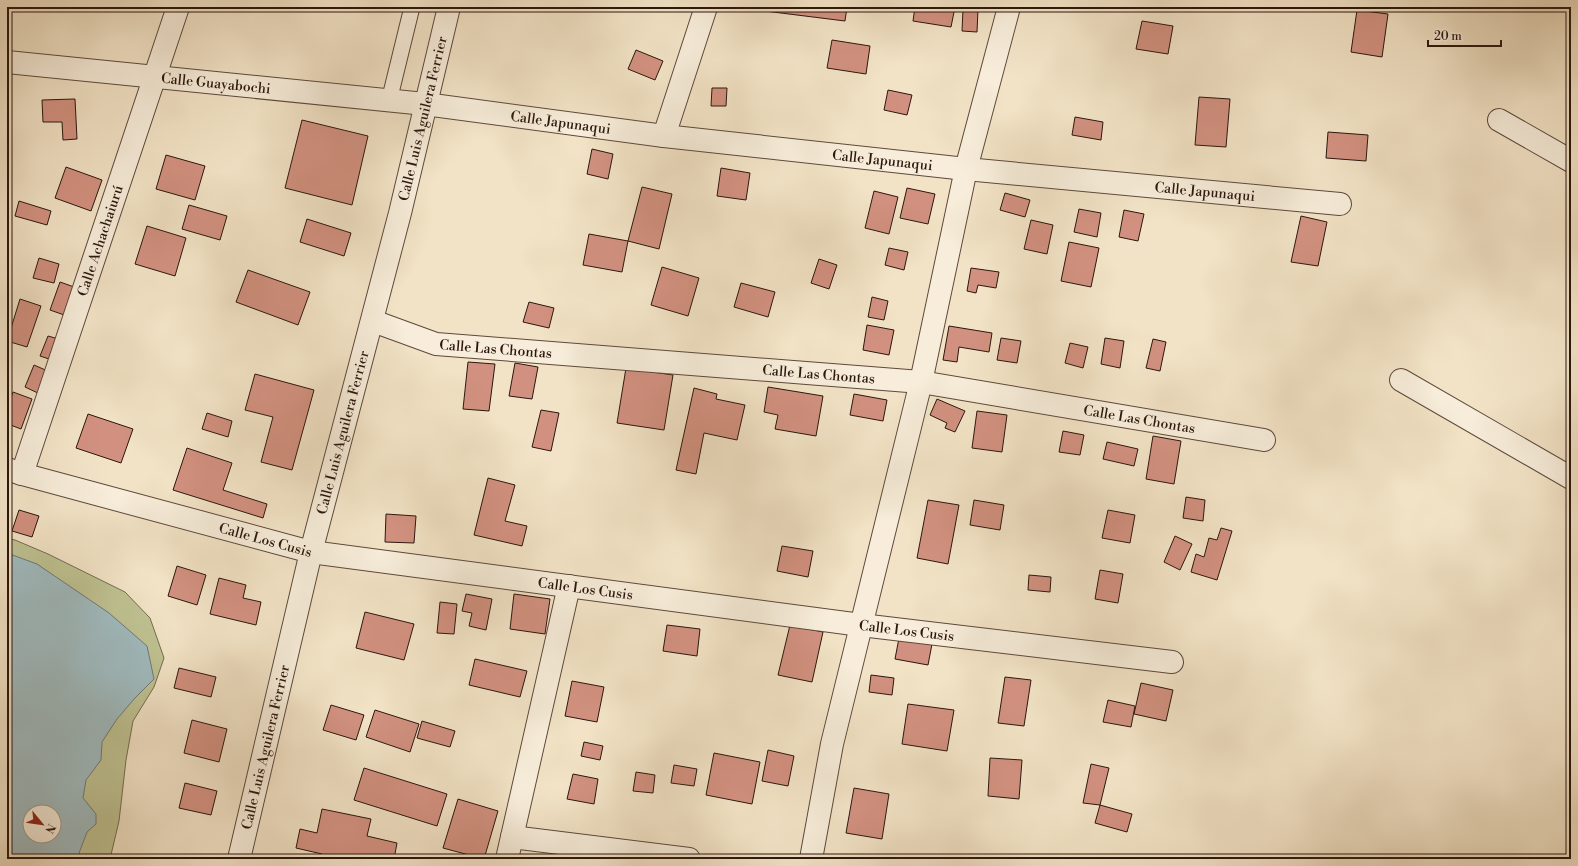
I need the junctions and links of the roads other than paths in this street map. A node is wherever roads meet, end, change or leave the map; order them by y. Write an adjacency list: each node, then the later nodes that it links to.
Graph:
1 (178, 7): 7 (street, Calle Achachaiurú)
2 (412, 7): 8 (lane)
3 (449, 7): 9 (street, Calle Luis Aguilera Ferrier)
4 (706, 7): 11 (street)
5 (1009, 7): 13 (street)
6 (7, 62): 7 (street, Calle Guayabochi)
7 (156, 77): 8 (street, Calle Guayabochi); 19 (street, Calle Achachaiurú)
8 (389, 101): 9 (street, Calle Guayabochi)
9 (425, 104): 11 (street, Calle Japunaqui); 15 (street, Calle Luis Aguilera Ferrier)
10 (1498, 120): 12 (street)
11 (664, 136): 13 (street, Calle Japunaqui)
12 (1571, 161)
13 (966, 169): 14 (street, Calle Japunaqui); 17 (street)
14 (1340, 204)
15 (373, 321): 17 (street, Calle Las Chontas); 21 (street, Calle Luis Aguilera Ferrier)
16 (1401, 380): 20 (street)
17 (921, 382): 18 (street, Calle Las Chontas); 23 (street)
18 (1264, 440)
19 (14, 471): 21 (street, Calle Los Cusis)
20 (1571, 478)
21 (311, 552): 22 (street, Calle Los Cusis); 26 (street, Calle Luis Aguilera Ferrier)
22 (569, 586): 23 (street, Calle Los Cusis); 25 (street)
23 (861, 625): 24 (street, Calle Los Cusis); 29 (street)
24 (1172, 662)
25 (512, 837): 27 (street); 28 (street)
26 (239, 859)
27 (507, 859)
28 (689, 859)
29 (811, 859)

